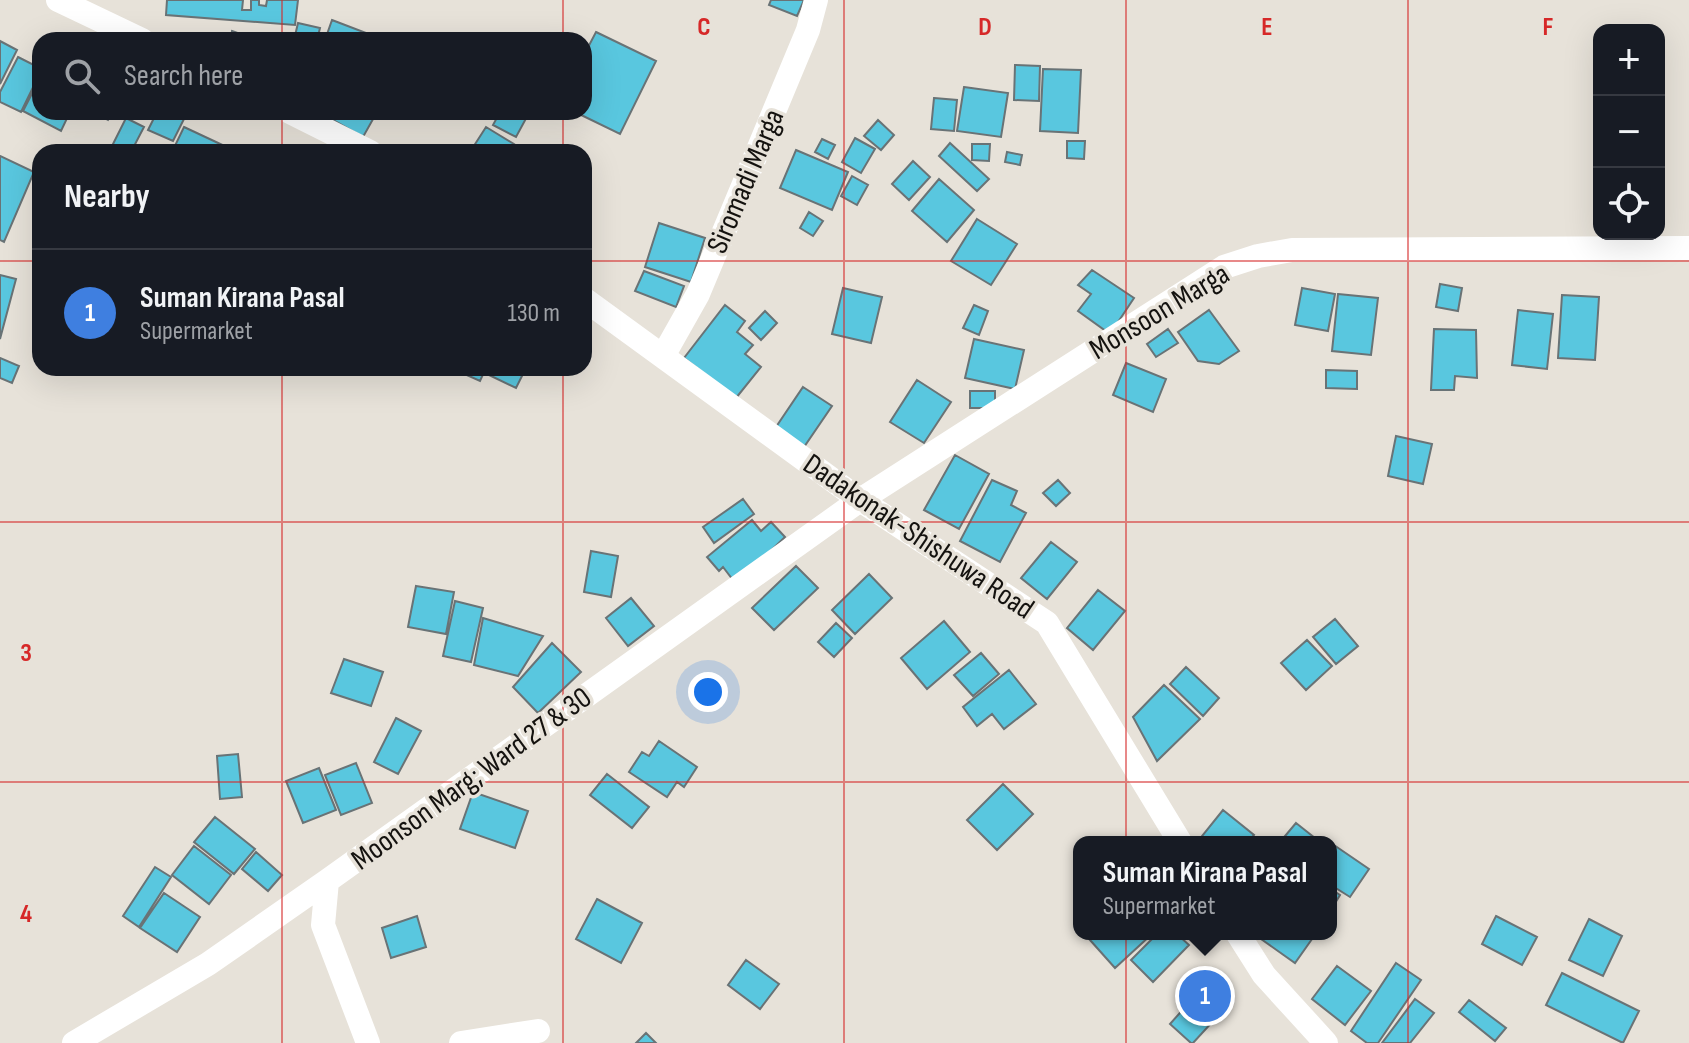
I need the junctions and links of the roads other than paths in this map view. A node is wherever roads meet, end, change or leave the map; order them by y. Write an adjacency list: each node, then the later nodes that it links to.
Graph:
1 (58, 0): 3 (street)
2 (816, 0): 8 (street, Siromadi Marga)
3 (125, 32)
4 (306, 120): 5 (street)
5 (354, 144)
6 (1689, 248): 9 (street, Monsoon Marga)
7 (592, 305): 8 (street, Dadakonak-Shishuwa Road)
8 (663, 356): 9 (street, Dadakonak-Shishuwa Road)
9 (860, 500): 10 (street, Dadakonak-Shishuwa Road); 11 (street, Moonson Marg; Ward 27 & 30)
10 (1176, 836)
11 (327, 881): 14 (street, Moonson Marg; Ward 27 & 30); 15 (street)
12 (1242, 940): 17 (street)
13 (538, 1031): 16 (street)
14 (74, 1043)
15 (368, 1043)
16 (461, 1043)
17 (1326, 1043)

